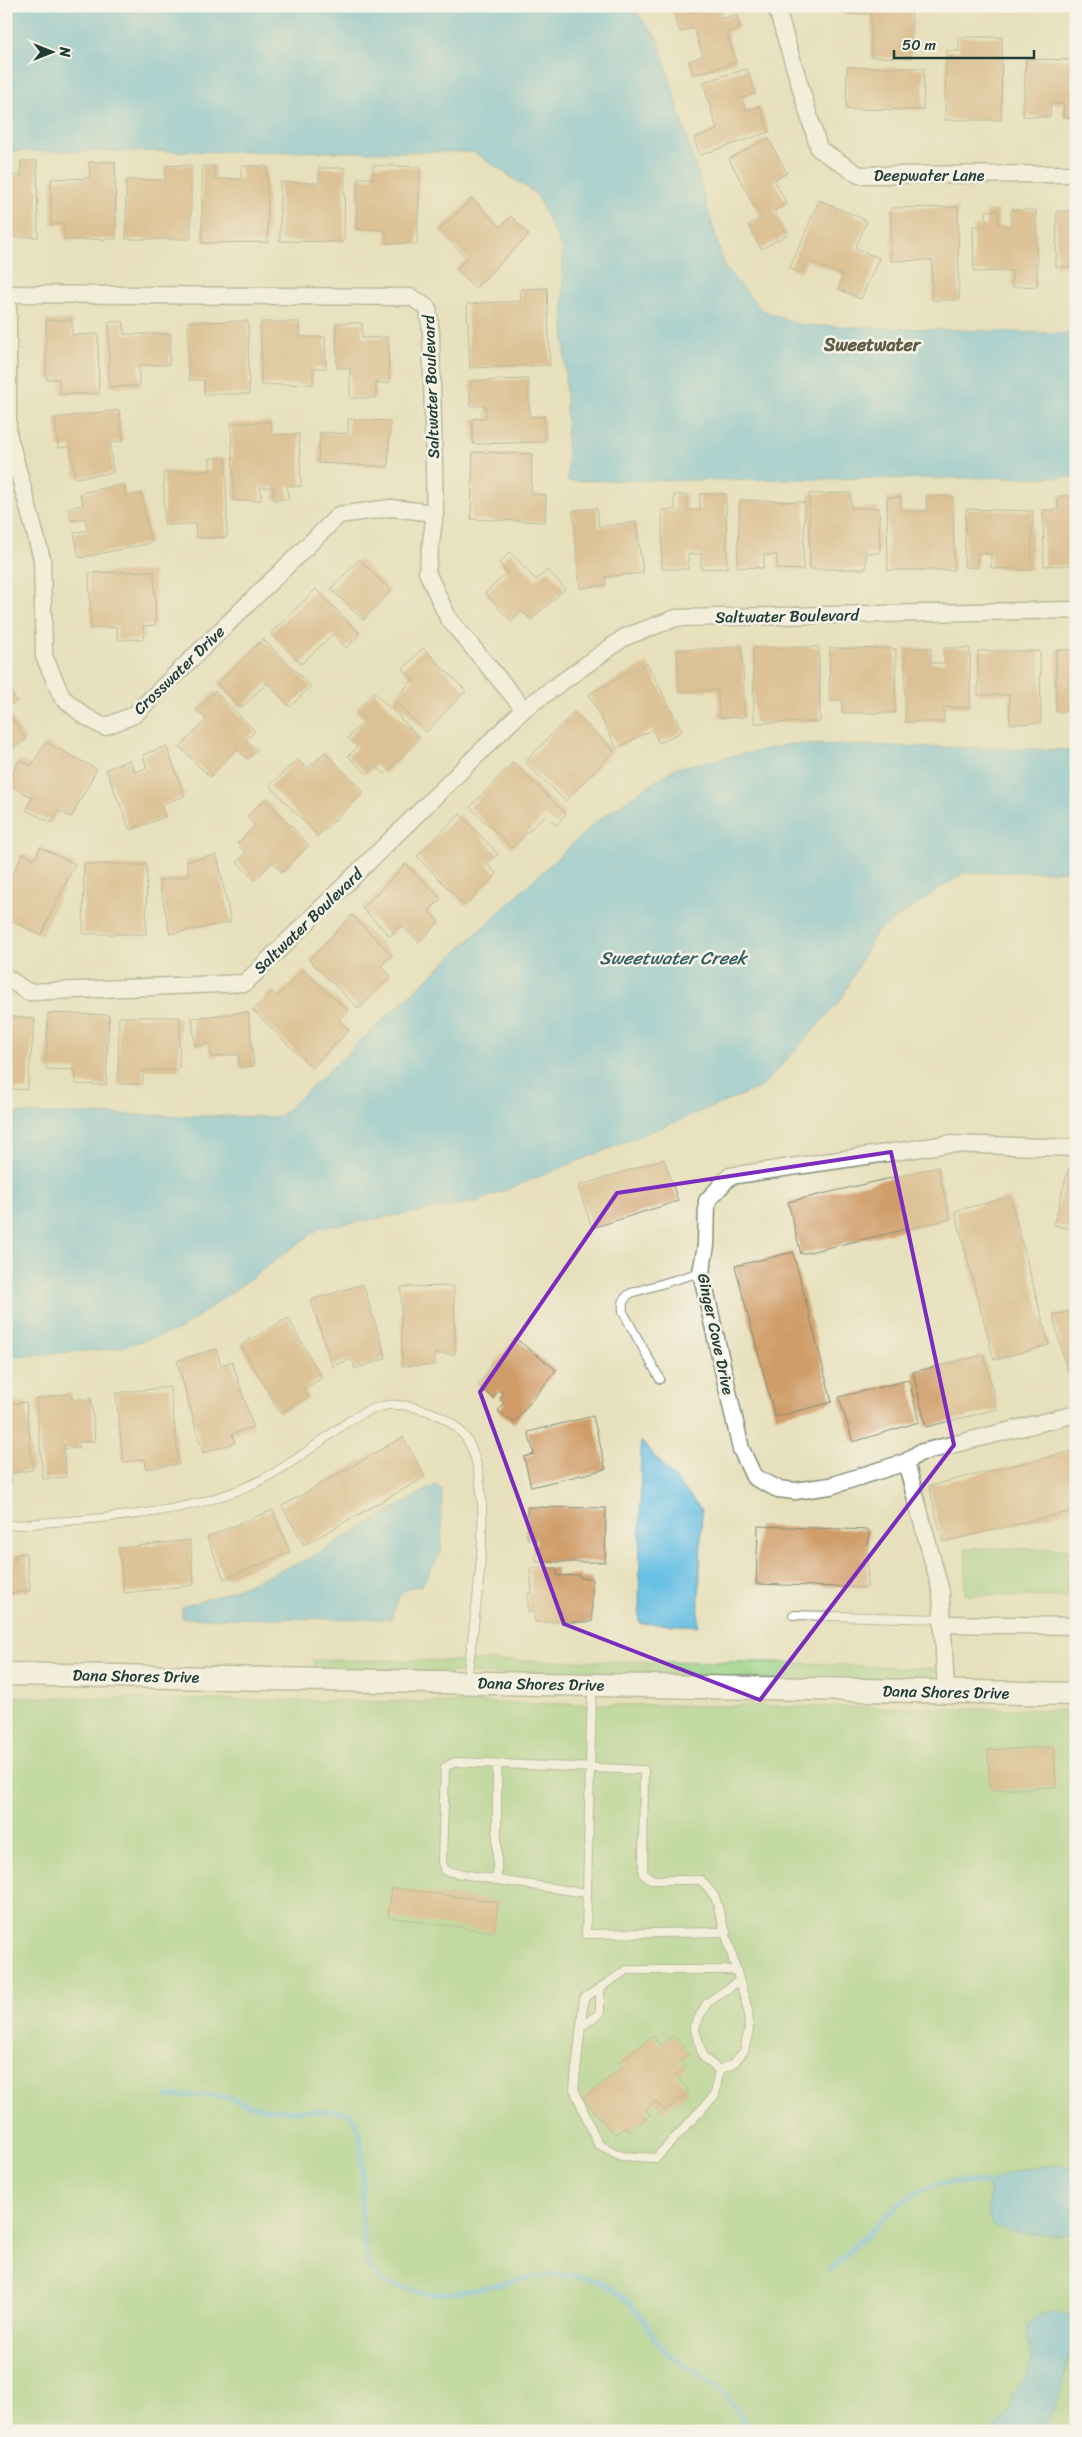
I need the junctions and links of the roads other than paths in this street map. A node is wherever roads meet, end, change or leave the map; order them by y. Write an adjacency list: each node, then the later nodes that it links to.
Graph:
1 (776, 6): 2 (street, Deepwater Lane)
2 (1076, 174)
3 (7, 294): 4 (street, Saltwater Boulevard); 4 (street, Crosswater Drive)
4 (435, 513): 6 (street, Saltwater Boulevard)
5 (1076, 610): 6 (street, Saltwater Boulevard)
6 (524, 709): 7 (street, Saltwater Boulevard)
7 (6, 977)
8 (1076, 1148): 9 (street, Ginger Cove Drive)
9 (701, 1272): 10 (lane); 12 (street, Ginger Cove Drive)
10 (660, 1379)
11 (1076, 1414): 12 (street, Ginger Cove Drive)
12 (906, 1462): 15 (street)
13 (6, 1526): 18 (lane)
14 (793, 1614): 15 (lane)
15 (942, 1621): 16 (street); 20 (street)
16 (1076, 1626)
17 (6, 1674): 18 (street, Dana Shores Drive)
18 (467, 1682): 19 (street, Dana Shores Drive)
19 (592, 1685): 20 (street, Dana Shores Drive); 23 (lane)
20 (946, 1692): 21 (street, Dana Shores Drive)
21 (1076, 1694)
22 (496, 1764): 23 (lane); 24 (lane); 24 (lane)
23 (588, 1767): 25 (lane); 26 (lane)
24 (498, 1880): 25 (lane)
25 (586, 1892): 26 (lane)
26 (726, 1932): 27 (lane)
27 (736, 1970): 28 (lane); 29 (lane)
28 (739, 1981): 31 (lane); 31 (lane)
29 (600, 1988): 30 (lane); 30 (lane)
30 (582, 2026): 31 (lane)
31 (719, 2070)

